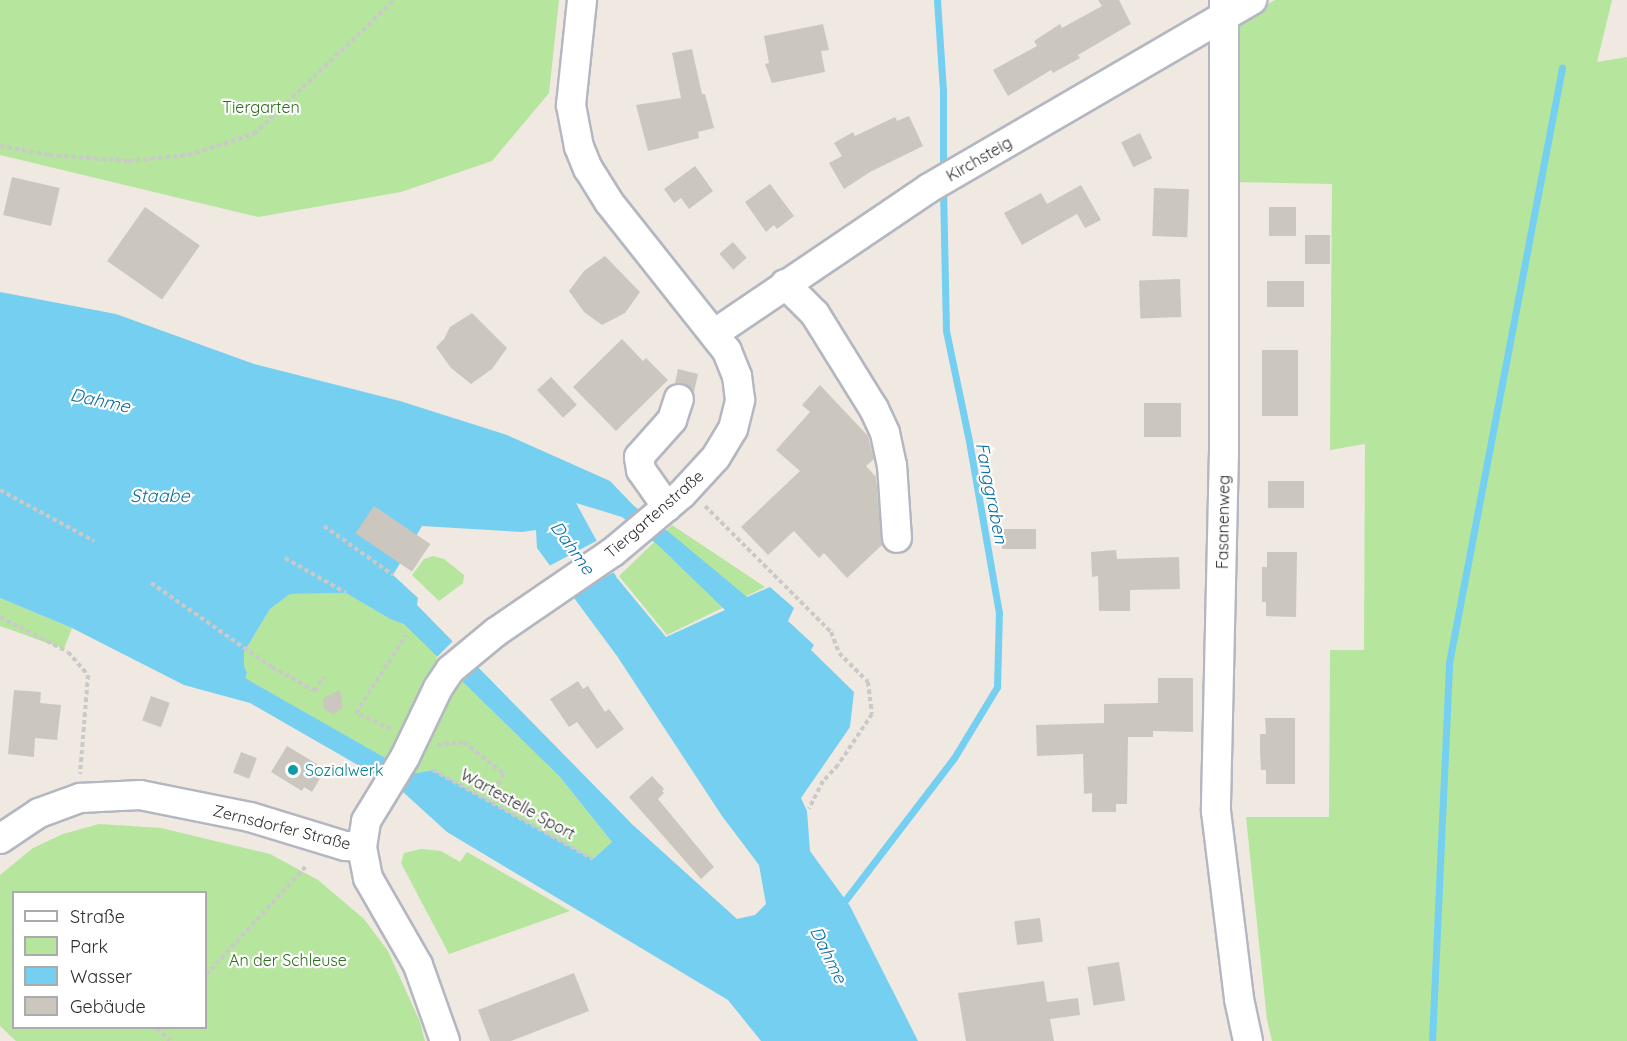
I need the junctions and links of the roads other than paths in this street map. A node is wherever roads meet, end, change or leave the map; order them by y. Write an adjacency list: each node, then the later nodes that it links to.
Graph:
1 (582, 0): 5 (street, Tiergartenstraße)
2 (1252, 0): 3 (street, Kirchsteig)
3 (1223, 8): 4 (street, Kirchsteig); 12 (street, Fasanenweg)
4 (785, 284): 5 (street, Kirchsteig); 8 (street)
5 (716, 333): 7 (street, Tiergartenstraße)
6 (679, 399): 7 (street)
7 (663, 510): 10 (street, Tiergartenstraße)
8 (897, 538)
9 (0, 839): 10 (street, Zernsdorfer Straße)
10 (362, 847): 11 (street, Zernsdorfer Straße)
11 (445, 1041)
12 (1248, 1041)

